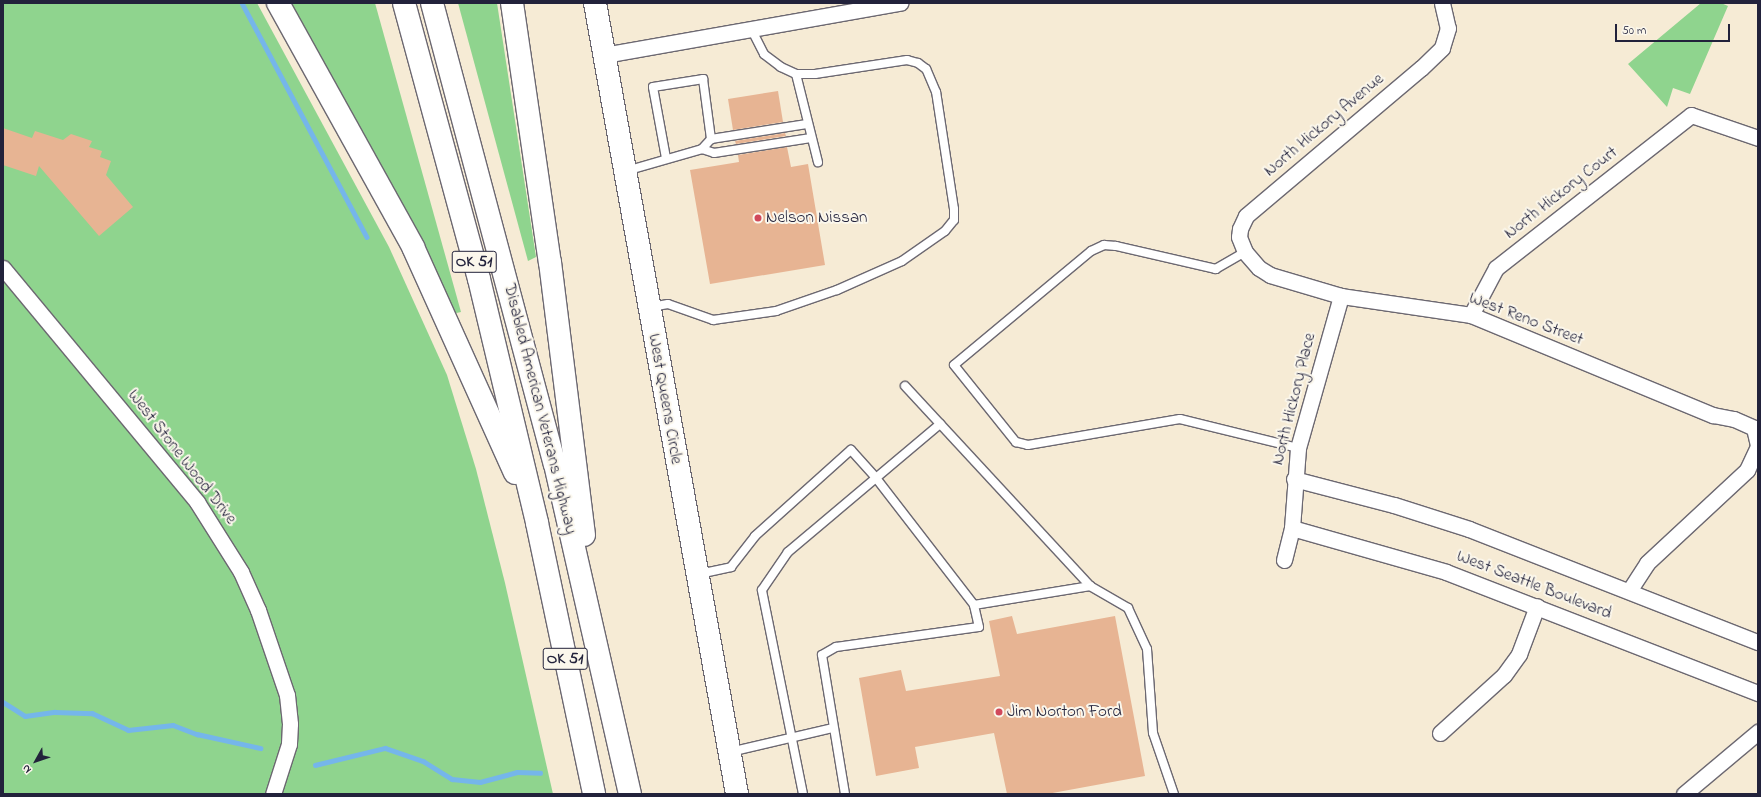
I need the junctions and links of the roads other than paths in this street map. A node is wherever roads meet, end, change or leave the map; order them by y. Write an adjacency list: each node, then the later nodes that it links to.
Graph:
1 (278, 3): 30 (main road)
2 (404, 3): 30 (main road, Disabled American Veterans Highway / OK 51)
3 (432, 3): 39 (main road, Disabled American Veterans Highway / OK 51)
4 (512, 3): 39 (main road)
5 (595, 3): 9 (main road, West Queens Circle)
6 (900, 3): 8 (street)
7 (1442, 3): 19 (street, North Hickory Avenue)
8 (751, 28): 9 (street); 10 (lane)
9 (604, 55): 18 (main road, West Queens Circle)
10 (796, 74): 11 (lane); 22 (lane)
11 (807, 124): 12 (lane); 14 (lane)
12 (812, 138): 15 (lane); 17 (lane)
13 (1758, 138): 23 (street, North Hickory Court)
14 (711, 139): 15 (lane); 16 (lane)
15 (702, 149): 16 (lane)
16 (666, 158): 18 (lane)
17 (818, 162)
18 (623, 171): 22 (main road, West Queens Circle)
19 (1243, 248): 21 (street, West Reno Street); 27 (lane)
20 (3, 268): 46 (street, West Stone Wood Drive)
21 (1341, 296): 23 (street, West Reno Street); 27 (street, North Hickory Place)
22 (648, 308): 33 (main road, West Queens Circle)
23 (1471, 315): 26 (street, West Reno Street)
24 (905, 386): 25 (lane)
25 (940, 424): 28 (lane); 34 (lane)
26 (1758, 446): 35 (street)
27 (1298, 448): 29 (street, North Hickory Place)
28 (876, 478): 33 (lane); 36 (lane); 44 (lane)
29 (1294, 479): 31 (street, North Hickory Place); 35 (street, West Seattle Boulevard)
30 (537, 524): 47 (main road, Disabled American Veterans Highway / OK 51)
31 (1292, 528): 32 (street, North Hickory Place); 37 (street, West Seattle Boulevard)
32 (1284, 560)
33 (697, 574): 45 (main road, West Queens Circle)
34 (1090, 586): 36 (lane); 52 (lane)
35 (1629, 591): 38 (street, West Seattle Boulevard)
36 (974, 605): 41 (lane)
37 (1537, 606): 40 (street, West Seattle Boulevard); 43 (street)
38 (1758, 642)
39 (599, 651): 48 (main road, Disabled American Veterans Highway / OK 51)
40 (1758, 693)
41 (833, 728): 44 (lane); 51 (lane)
42 (1758, 732): 53 (street)
43 (1440, 733)
44 (794, 738): 45 (lane); 50 (lane)
45 (730, 752): 49 (main road, West Queens Circle)
46 (273, 794)
47 (594, 794)
48 (630, 794)
49 (738, 794)
50 (803, 794)
51 (845, 794)
52 (1174, 794)
53 (1684, 794)

